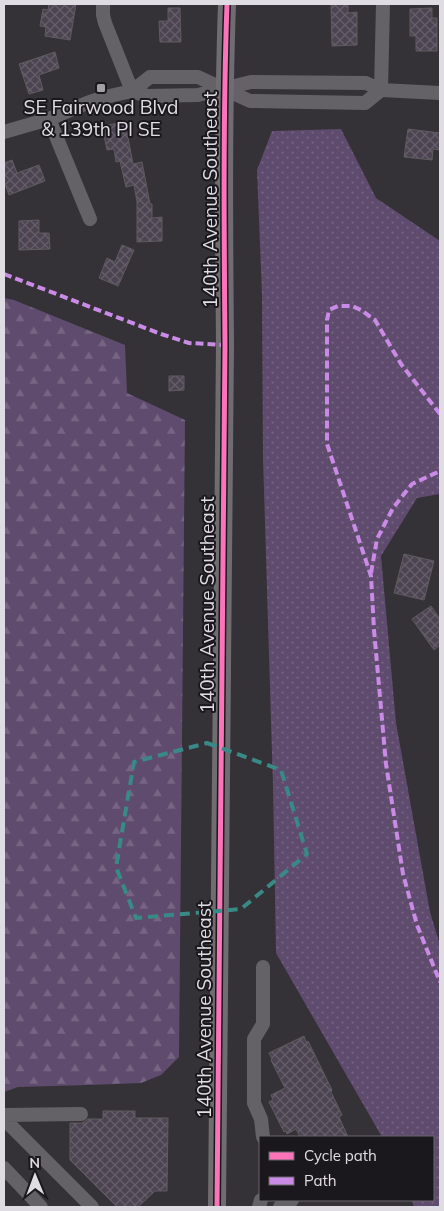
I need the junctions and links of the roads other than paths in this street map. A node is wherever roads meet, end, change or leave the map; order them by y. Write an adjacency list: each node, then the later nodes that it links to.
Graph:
1 (103, 4): 6 (street)
2 (227, 4): 4 (main road, 140th Avenue Southeast)
3 (383, 4): 5 (street)
4 (225, 89): 5 (street); 5 (street); 6 (street); 20 (main road, 140th Avenue Southeast)
5 (381, 90): 7 (street)
6 (132, 91): 8 (street)
7 (440, 93)
8 (49, 119): 9 (street); 10 (street)
9 (4, 132)
10 (90, 219)
11 (263, 967): 15 (street)
12 (82, 1114): 13 (street)
13 (4, 1115)
14 (4, 1119): 19 (street)
15 (267, 1136)
16 (4, 1168): 18 (street)
17 (291, 1201): 21 (street)
18 (41, 1207)
19 (92, 1207)
20 (218, 1207)
21 (280, 1207)

